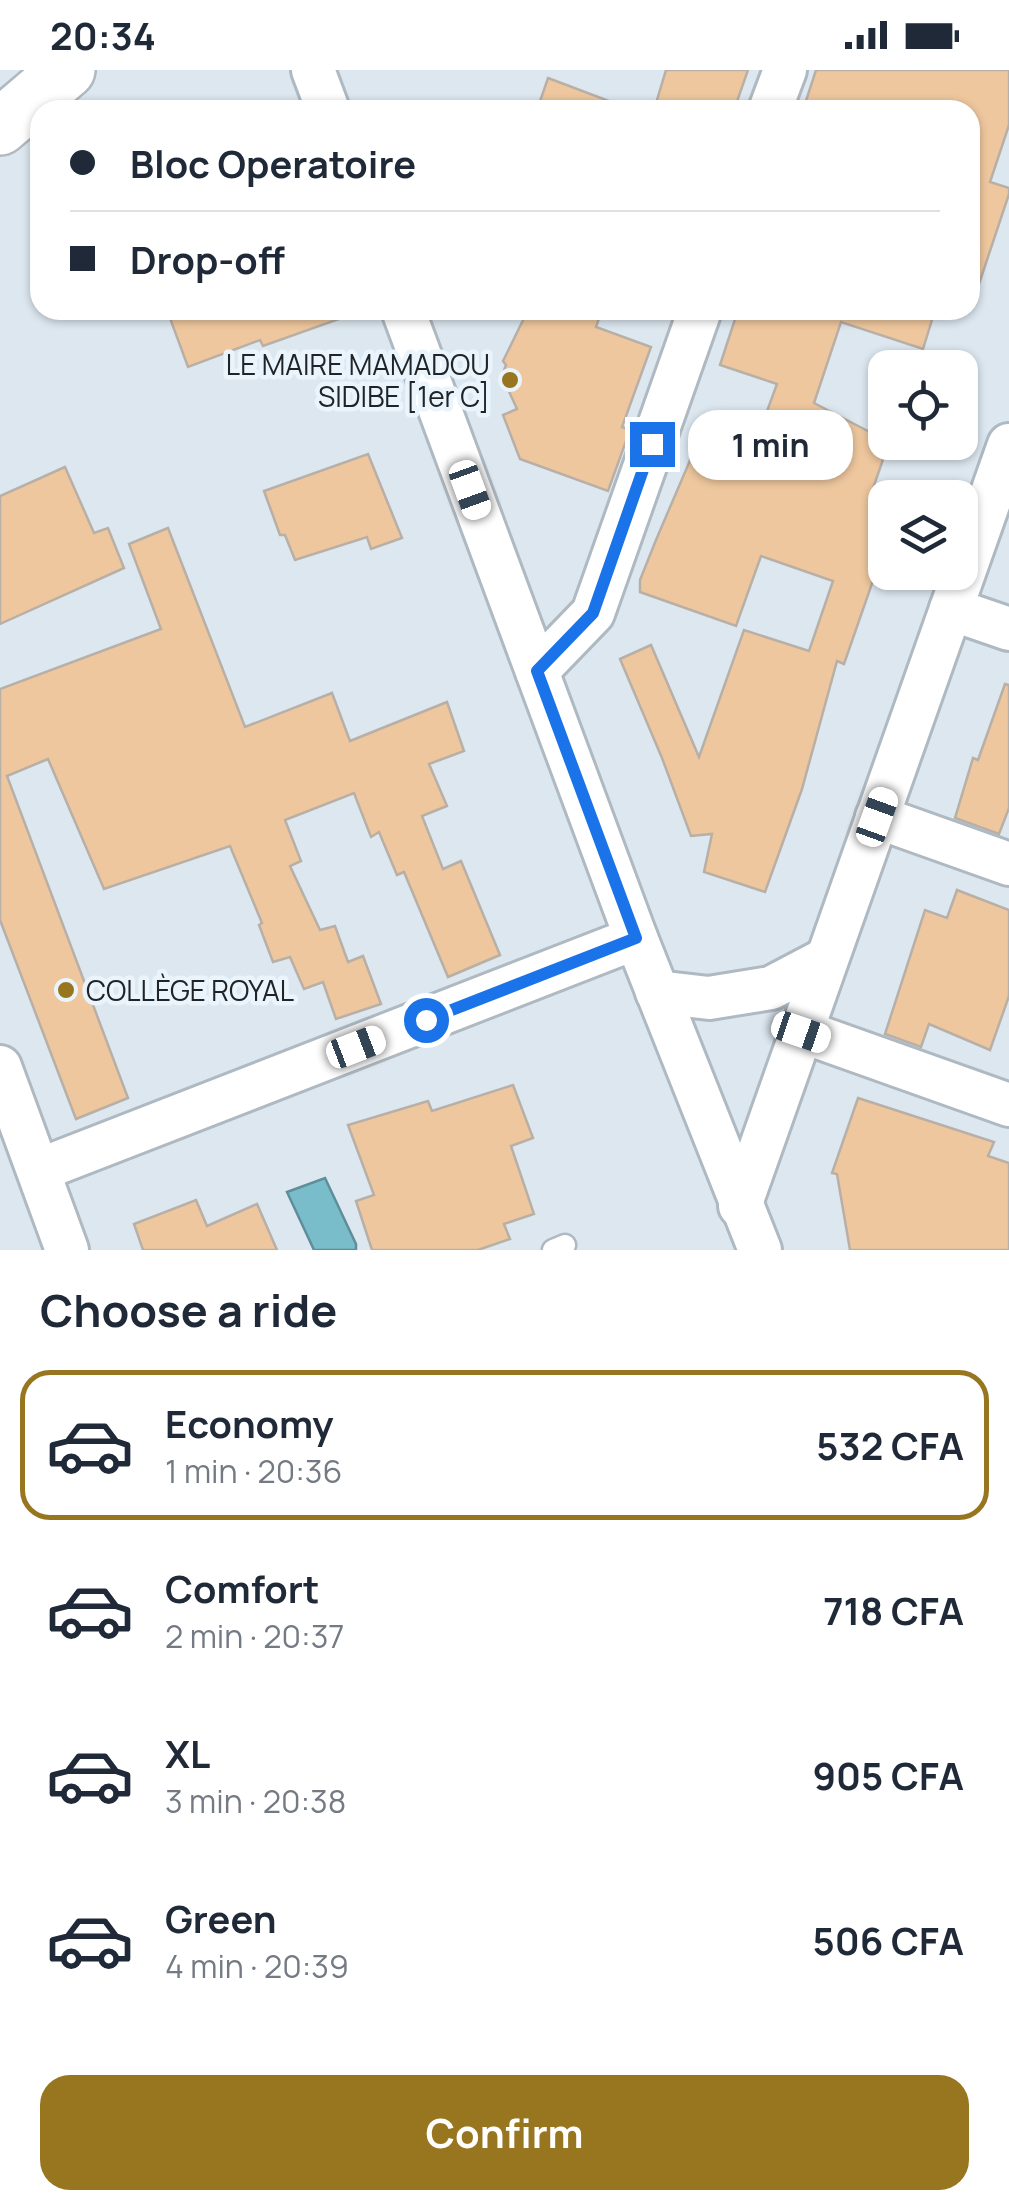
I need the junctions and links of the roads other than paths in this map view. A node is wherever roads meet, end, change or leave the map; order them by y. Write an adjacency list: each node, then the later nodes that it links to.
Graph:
1 (67, 70): 4 (highway)
2 (313, 70): 5 (street)
3 (784, 70): 6 (street)
4 (32, 100)
5 (324, 100)
6 (774, 100)
7 (30, 101): 8 (highway)
8 (0, 127)
9 (406, 320): 14 (street)
10 (696, 320): 14 (street)
11 (1009, 445): 12 (street)
12 (951, 608): 13 (street); 15 (street)
13 (1009, 629)
14 (537, 671): 17 (street)
15 (877, 817): 16 (street); 18 (street)
16 (1009, 864)
17 (636, 938): 19 (street); 23 (street)
18 (826, 959): 19 (street); 20 (street)
19 (658, 992): 24 (street)
20 (801, 1032): 22 (street); 24 (street)
21 (0, 1066): 23 (street)
22 (1009, 1105)
23 (39, 1170): 25 (street)
24 (740, 1206): 26 (street)
25 (67, 1250)
26 (760, 1250)

